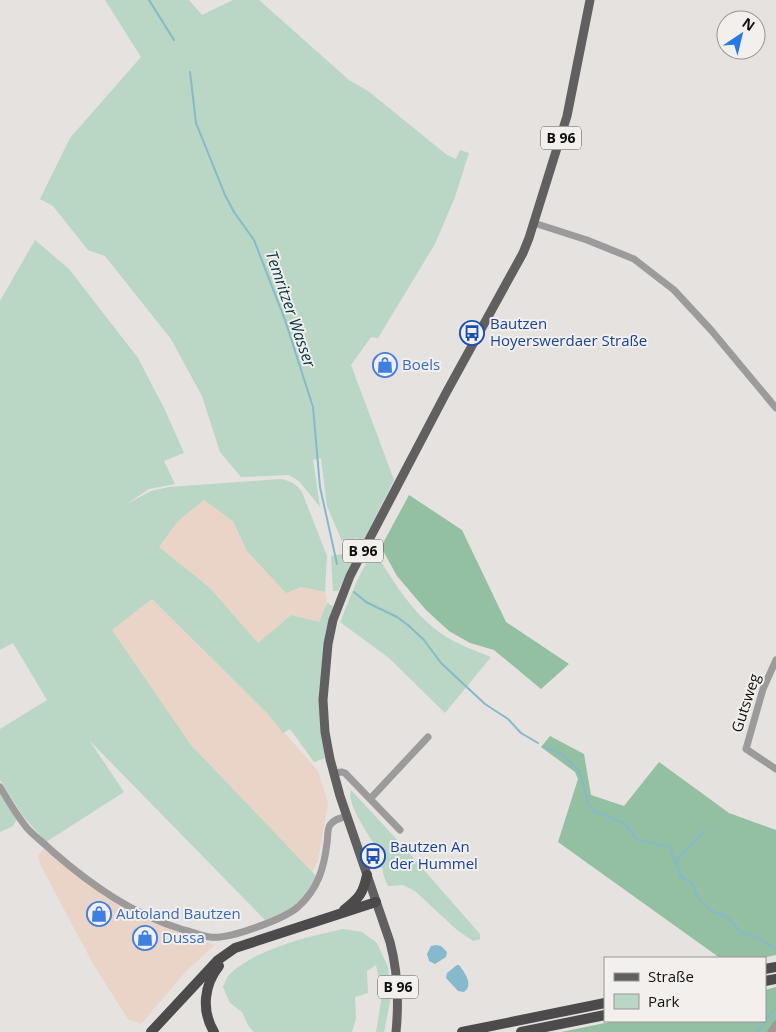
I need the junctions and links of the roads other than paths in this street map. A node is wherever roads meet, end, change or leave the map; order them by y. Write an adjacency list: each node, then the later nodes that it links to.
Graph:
1 (590, 0): 2 (main road, B 96)
2 (534, 223): 3 (street); 7 (main road, B 96)
3 (776, 408)
4 (776, 660): 6 (street, Gutsweg)
5 (428, 737): 9 (street)
6 (776, 769)
7 (333, 773): 9 (street); 10 (main road, B 96)
8 (0, 786): 10 (street)
9 (370, 799): 11 (street)
10 (347, 816): 12 (main road, B 96)
11 (400, 830)
12 (367, 875): 13 (main road, B 96); 14 (highway)
13 (376, 902): 14 (highway); 21 (main road, B 96)
14 (340, 914): 15 (highway)
15 (256, 941): 19 (highway); 20 (highway)
16 (604, 1003): 22 (highway)
17 (604, 1015): 23 (highway)
18 (776, 1024): 24 (street)
19 (151, 1032)
20 (214, 1032)
21 (396, 1032)
22 (462, 1032)
23 (522, 1032)
24 (772, 1032)

